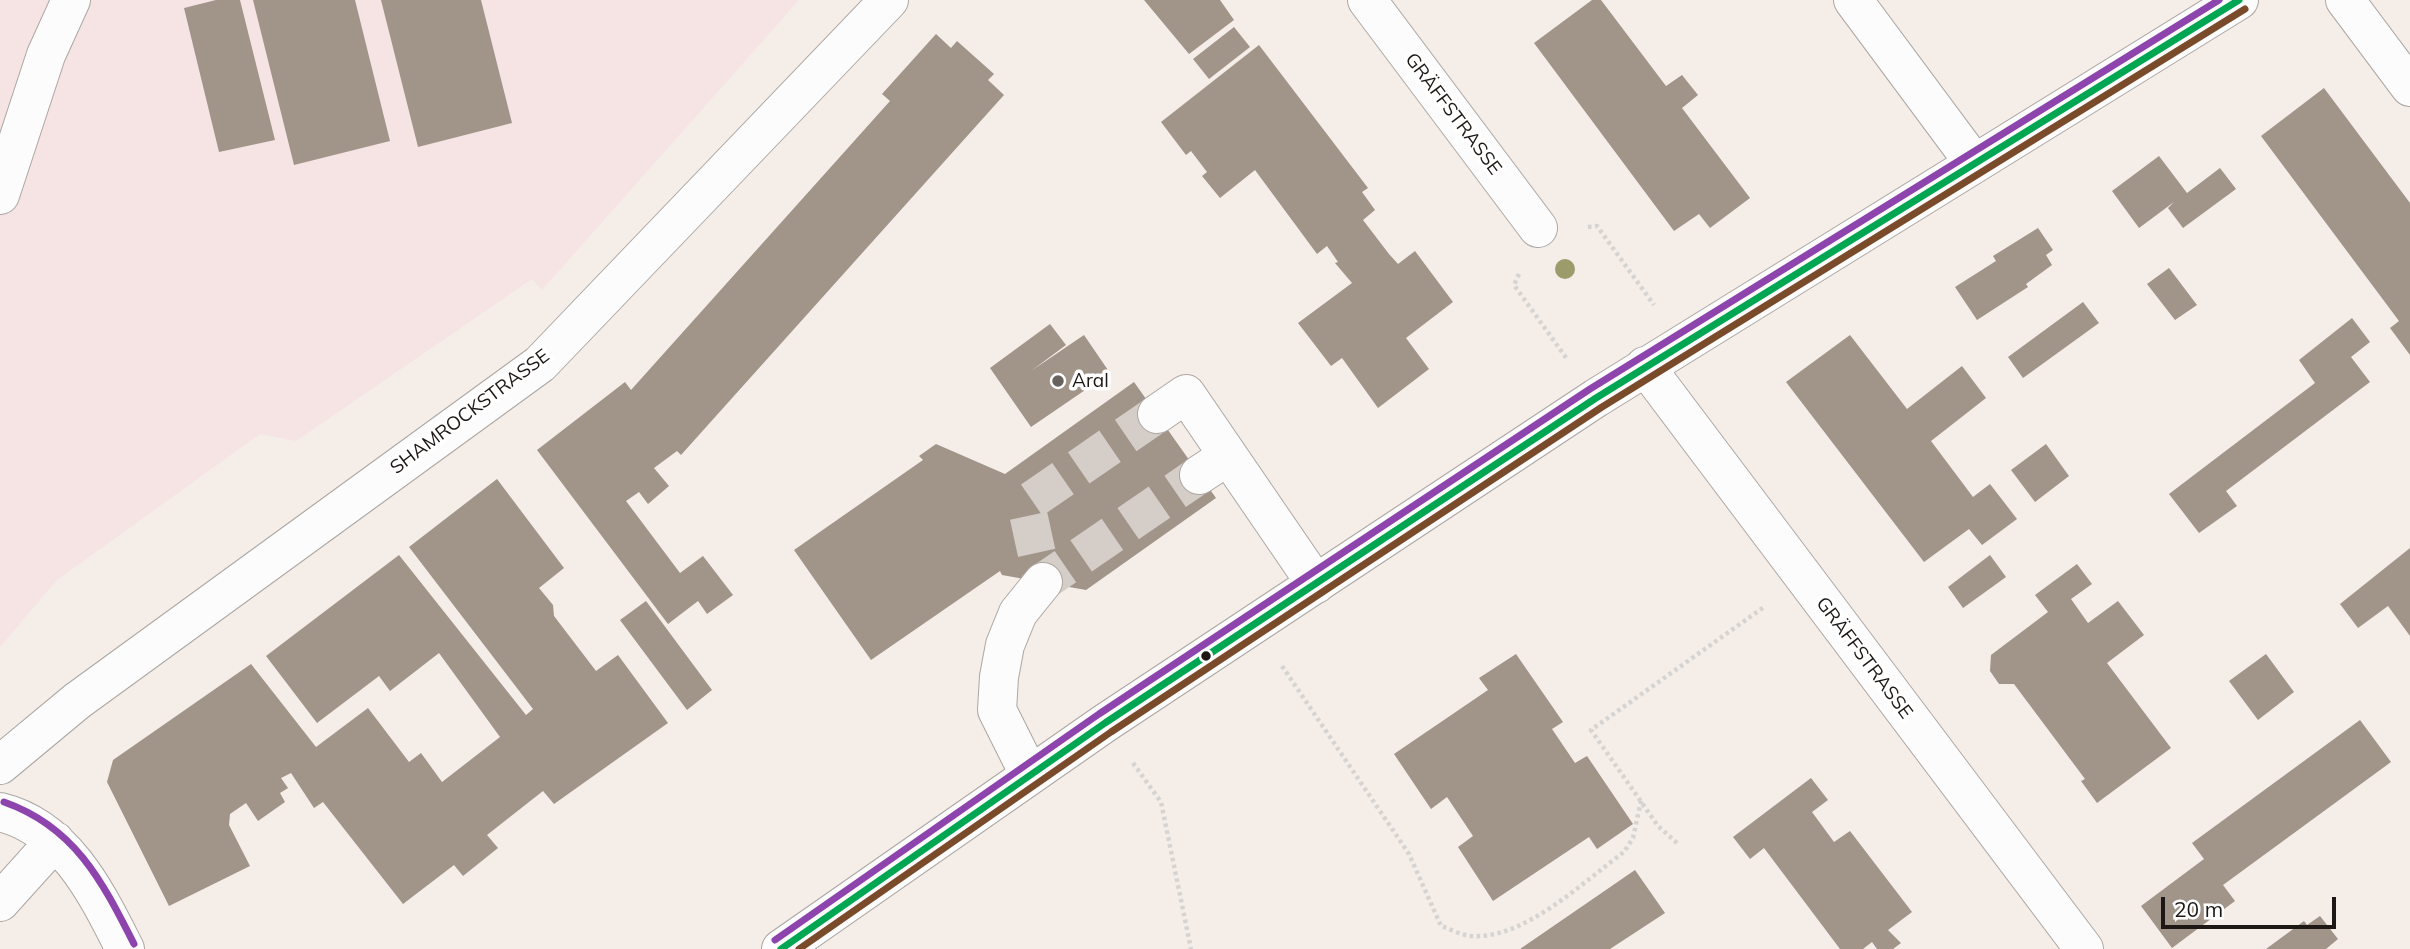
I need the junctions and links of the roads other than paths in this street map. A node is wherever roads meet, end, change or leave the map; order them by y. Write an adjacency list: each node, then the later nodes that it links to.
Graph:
1 (71, 0): 9 (street)
2 (888, 0): 15 (street, SHAMROCKSTRASSE)
3 (1367, 0): 10 (street, GRÄFFSTRASSE)
4 (1853, 0): 8 (street)
5 (2239, 0): 8 (street)
6 (2346, 0): 7 (street)
7 (2410, 87)
8 (1974, 163): 11 (street)
9 (0, 195)
10 (1538, 228)
11 (1645, 366): 14 (street); 22 (street, GRÄFFSTRASSE)
12 (1157, 414): 14 (street)
13 (1043, 582): 16 (street)
14 (1316, 584): 16 (street)
15 (0, 765)
16 (1029, 774): 21 (street)
17 (0, 812): 18 (street)
18 (55, 841): 19 (street); 20 (street)
19 (0, 902)
20 (125, 949)
21 (781, 949)
22 (2084, 949)

